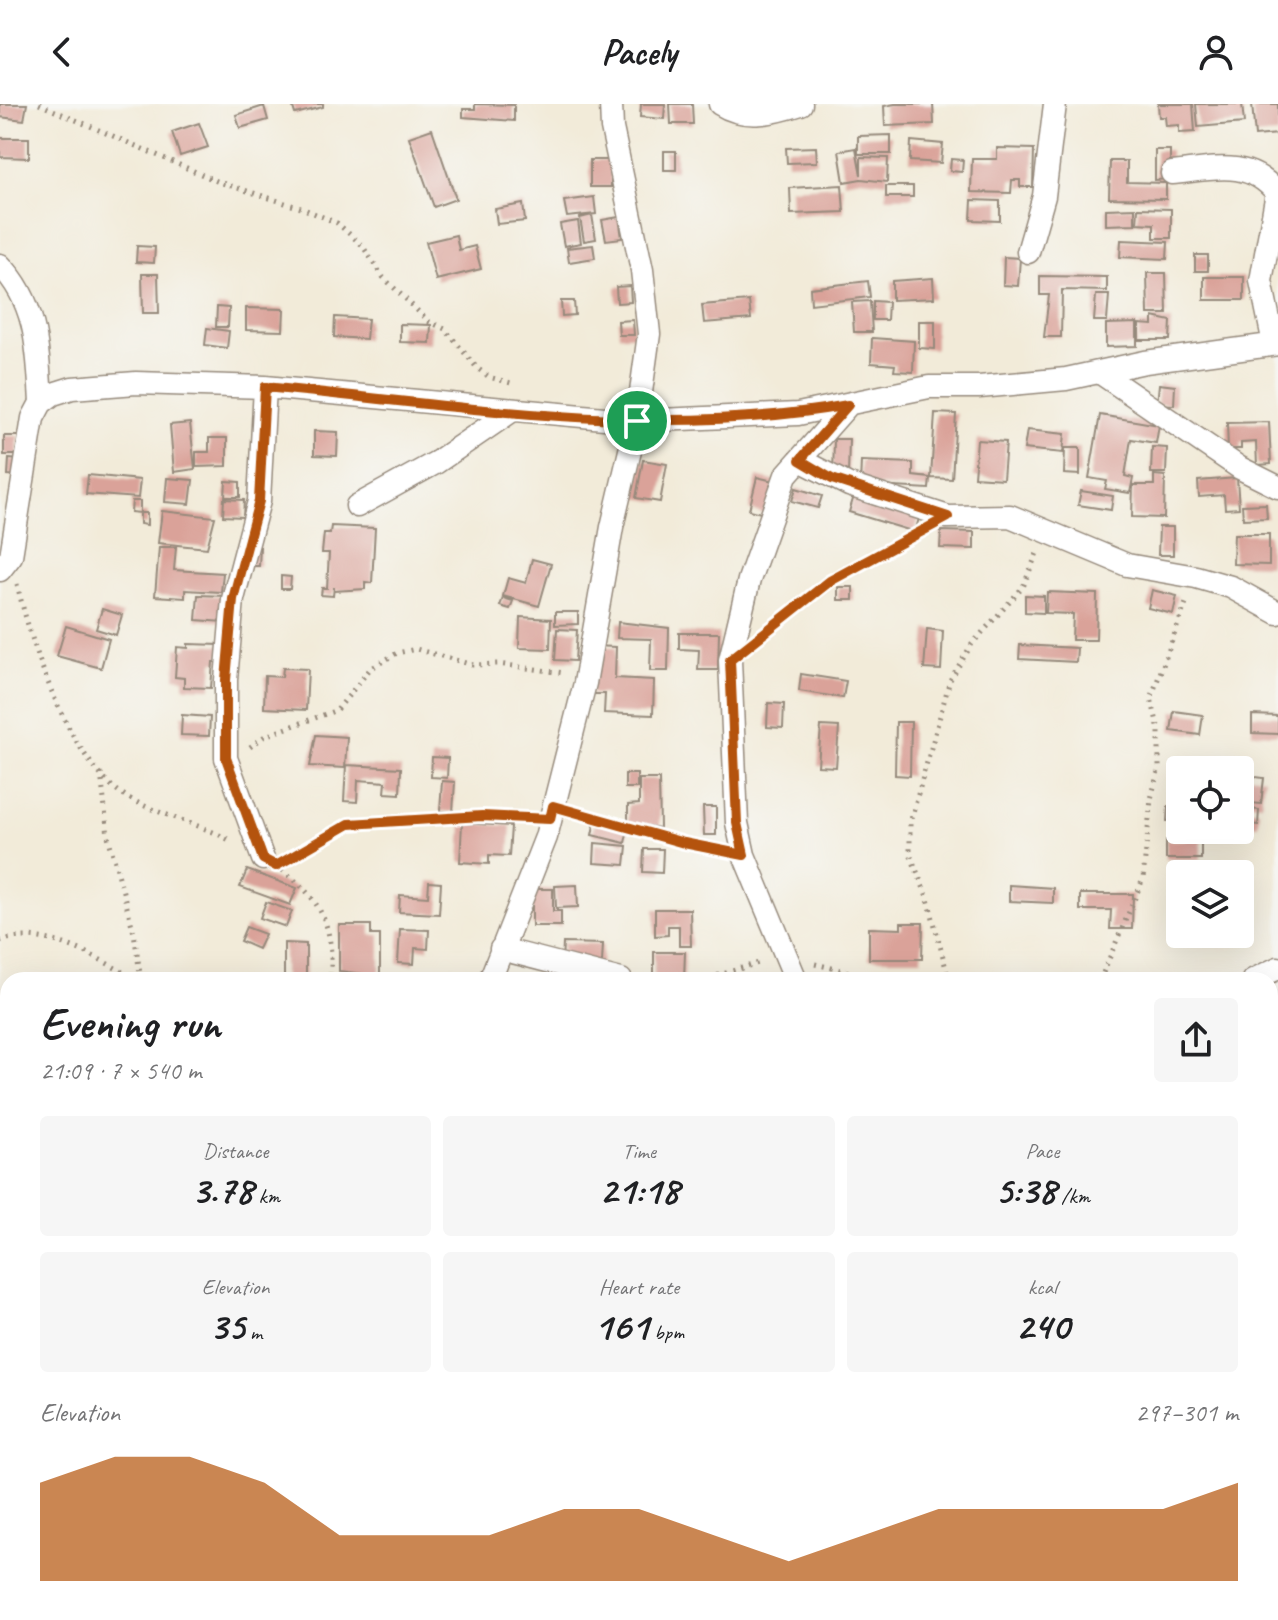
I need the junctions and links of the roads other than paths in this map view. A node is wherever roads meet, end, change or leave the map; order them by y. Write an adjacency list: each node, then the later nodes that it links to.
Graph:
1 (611, 104): 14 (street)
2 (720, 104): 3 (street)
3 (801, 104)
4 (1055, 104): 6 (street)
5 (1172, 173): 8 (street)
6 (1028, 252)
7 (0, 265): 11 (street)
8 (1276, 344): 9 (street)
9 (1099, 372): 12 (street); 16 (street)
10 (265, 387): 11 (street); 13 (street); 20 (street)
11 (41, 403): 18 (street)
12 (848, 405): 14 (street); 15 (street)
13 (513, 410): 14 (street); 17 (street)
14 (637, 421): 21 (street)
15 (800, 460): 19 (street); 24 (street)
16 (1278, 487)
17 (357, 506)
18 (6, 563)
19 (1278, 613)
20 (263, 859)
21 (501, 949): 22 (street); 23 (street)
22 (493, 972)
23 (590, 972)
24 (793, 972)

